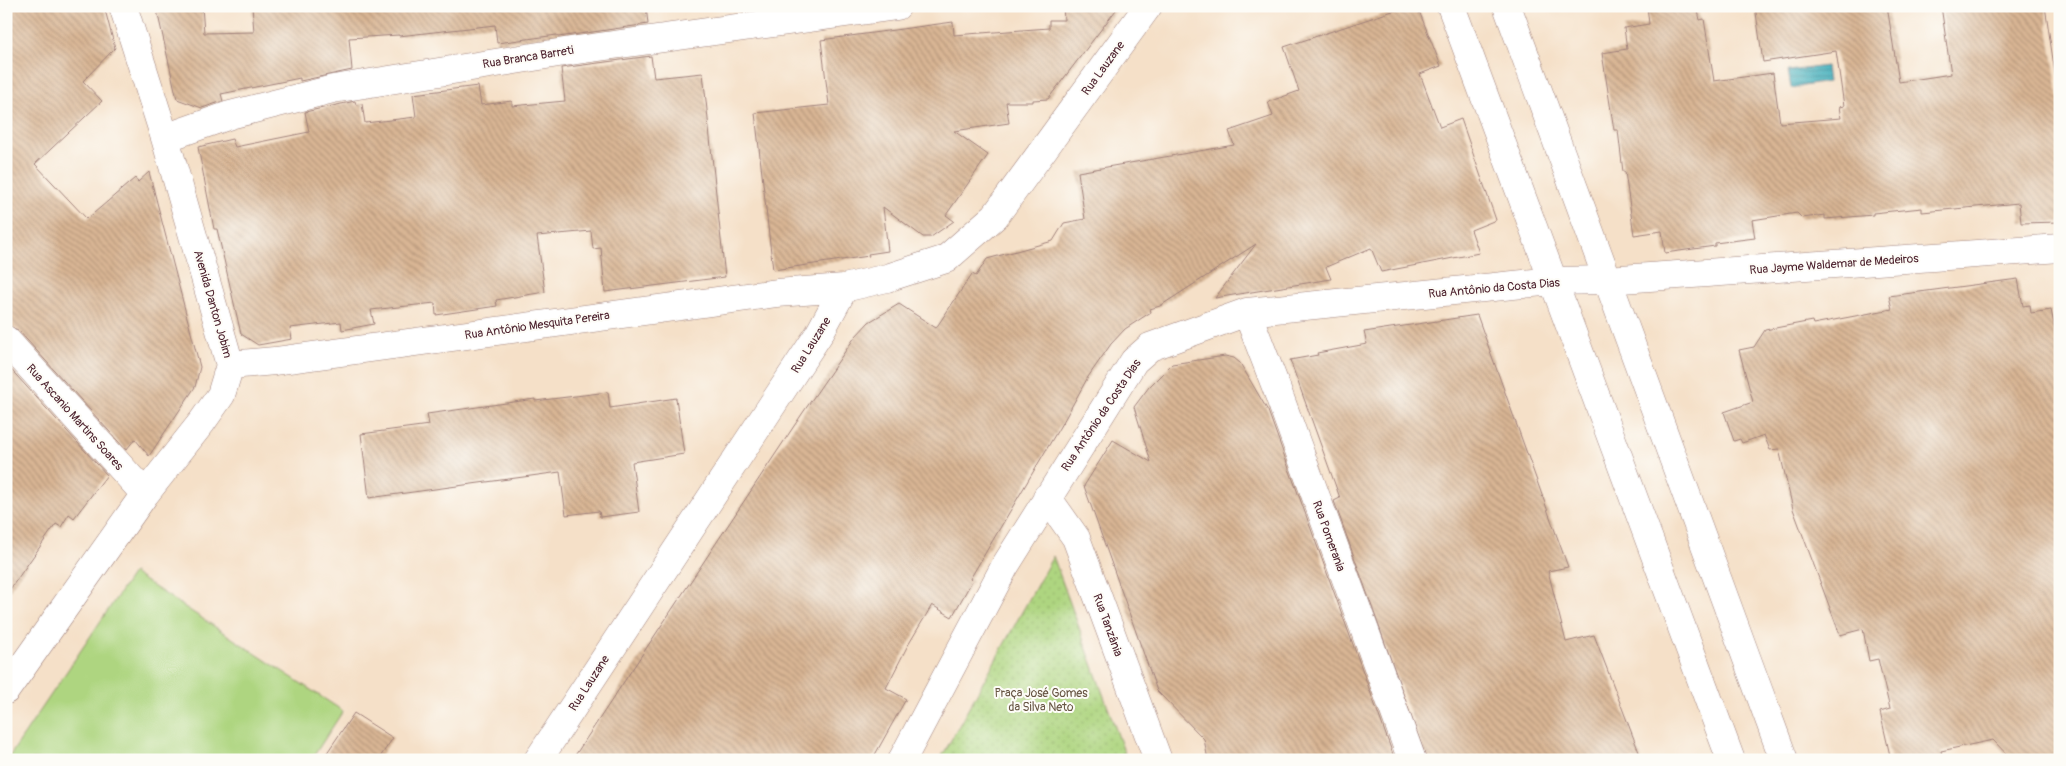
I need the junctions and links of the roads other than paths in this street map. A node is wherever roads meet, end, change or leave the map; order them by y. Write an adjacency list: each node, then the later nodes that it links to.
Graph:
1 (123, 6): 6 (street, Avenida Danton Jobim)
2 (897, 6): 6 (street, Rua Branca Barreti)
3 (1148, 6): 10 (street, Rua Lauzane)
4 (1452, 6): 9 (street)
5 (1507, 6): 8 (street)
6 (165, 138): 13 (street, Avenida Danton Jobim)
7 (2060, 248): 8 (street, Rua Jayme Waldemar de Medeiros)
8 (1608, 280): 9 (street, Rua Antônio da Costa Dias); 22 (street)
9 (1553, 281): 11 (street, Rua Antônio da Costa Dias); 21 (street)
10 (844, 288): 13 (street, Rua Antônio Mesquita Pereira); 17 (street, Rua Lauzane)
11 (1247, 312): 15 (street, Rua Antônio da Costa Dias); 20 (street, Rua Pomerania)
12 (6, 340): 14 (street, Rua Ascanio Martins Soares)
13 (230, 365): 14 (street, Avenida Danton Jobim)
14 (145, 494): 16 (street, Avenida Danton Jobim)
15 (1047, 497): 18 (street, Rua Antônio da Costa Dias); 19 (street, Rua Tanzânia)
16 (6, 690)
17 (538, 760)
18 (902, 760)
19 (1158, 760)
20 (1412, 760)
21 (1731, 760)
22 (1784, 760)

